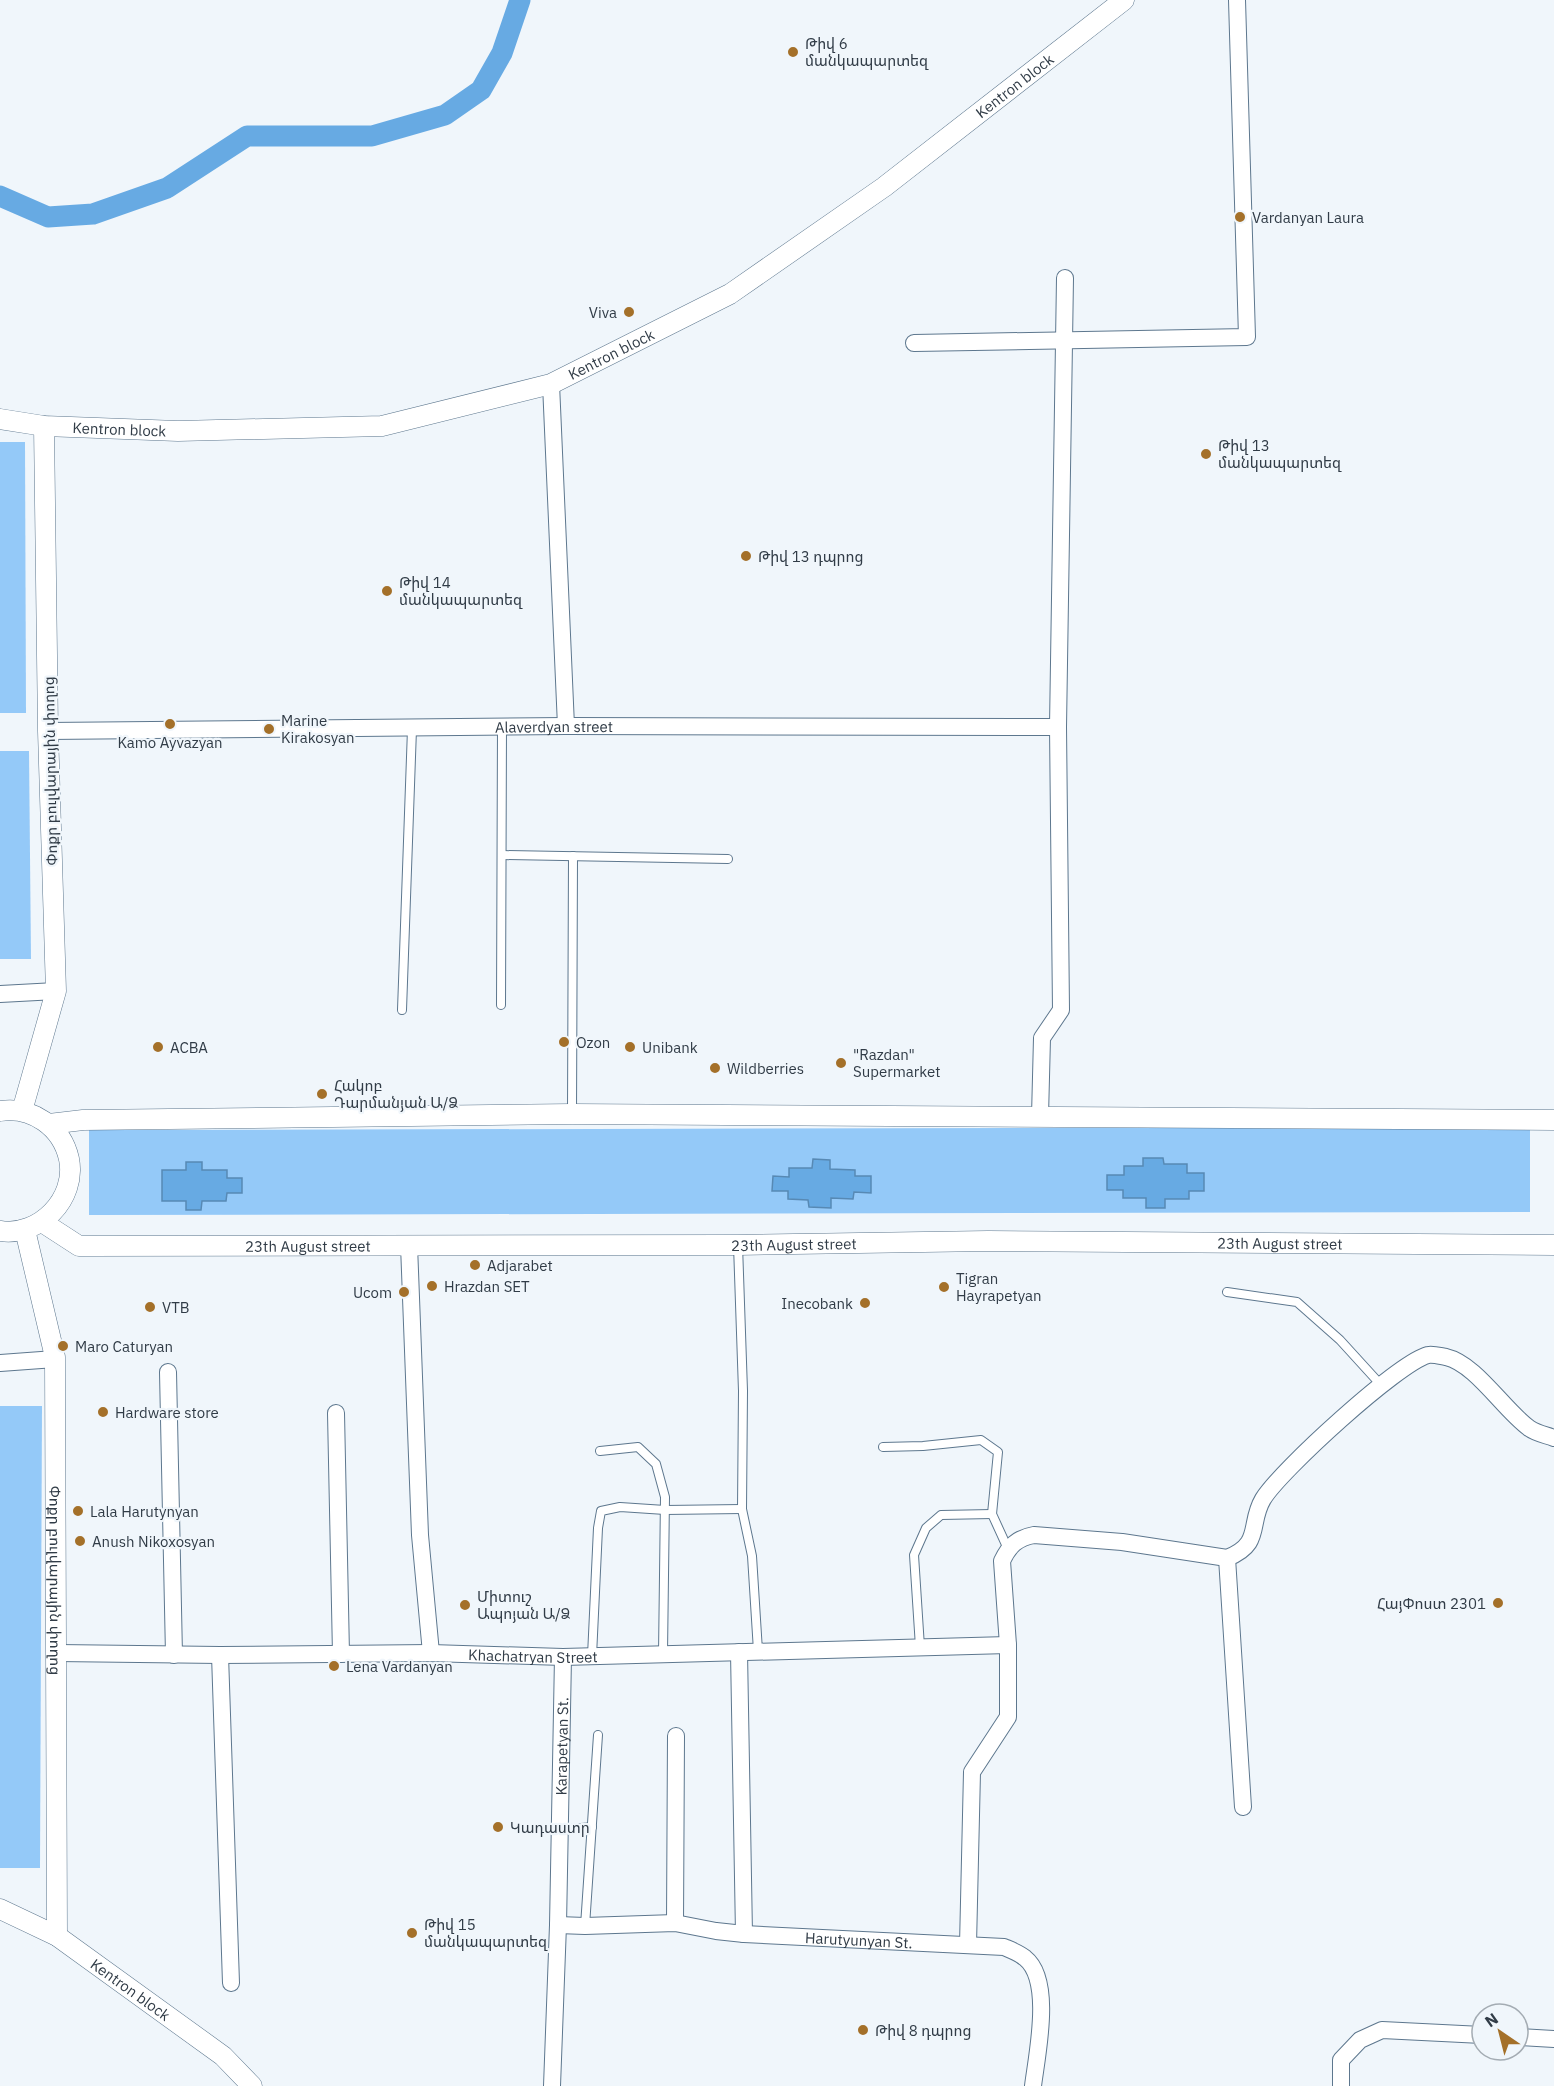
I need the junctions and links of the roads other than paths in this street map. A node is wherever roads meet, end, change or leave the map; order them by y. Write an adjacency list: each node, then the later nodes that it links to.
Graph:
1 (1124, 0): 6 (street, Kentron block)
2 (1237, 0): 4 (street)
3 (1065, 278): 4 (street)
4 (1065, 340): 5 (street); 11 (street)
5 (914, 343)
6 (551, 384): 8 (street, Kentron block); 9 (street)
7 (0, 419): 8 (street, Kentron block)
8 (44, 426): 13 (street, Փոքր բուլվարային փողոց)
9 (566, 726): 10 (street, Alaverdyan street); 11 (street, Alaverdyan street)
10 (502, 727): 12 (street, Alaverdyan street); 14 (lane)
11 (1058, 727): 24 (street)
12 (412, 729): 13 (street, Alaverdyan street); 20 (lane)
13 (48, 731): 17 (street, Փոքր բուլվարային փողոց)
14 (502, 855): 15 (lane); 19 (lane)
15 (573, 856): 16 (lane); 23 (lane)
16 (728, 859)
17 (56, 991): 18 (street); 22 (street, Փոքր բուլվարային փողոց)
18 (0, 994)
19 (501, 1005)
20 (402, 1010)
21 (0, 1111): 22 (street)
22 (22, 1111): 26 (street)
23 (572, 1114): 24 (street); 26 (street)
24 (1040, 1116): 25 (street)
25 (1554, 1120)
26 (49, 1124): 27 (street)
27 (33, 1226): 28 (street); 29 (street, 23th August street); 33 (street, Փոքր բուլվարային փողոց)
28 (0, 1231)
29 (409, 1245): 30 (street, 23th August street); 51 (street)
30 (738, 1245): 31 (street, 23th August street); 41 (lane)
31 (1554, 1245)
32 (1227, 1292): 36 (lane)
33 (55, 1359): 34 (street); 50 (street, Փոքր բուլվարային փողոց)
34 (0, 1363)
35 (168, 1372): 54 (street)
36 (1381, 1385): 38 (street); 45 (street)
37 (336, 1413): 52 (street)
38 (1554, 1438)
39 (883, 1447): 43 (lane)
40 (600, 1451): 42 (lane)
41 (742, 1509): 42 (lane); 49 (lane)
42 (665, 1510): 53 (lane); 56 (lane)
43 (992, 1514): 44 (lane); 47 (lane)
44 (1008, 1549): 45 (street); 46 (street)
45 (1227, 1558): 60 (street)
46 (1008, 1645): 47 (street, Khachatryan Street); 69 (street)
47 (920, 1647): 49 (street, Khachatryan Street)
48 (739, 1652): 49 (street, Khachatryan Street); 53 (street, Khachatryan Street); 67 (street)
49 (758, 1652)
50 (57, 1653): 54 (street, Khachatryan Street); 68 (street, Փոքր բուլվարային փողոց)
51 (431, 1653): 52 (street, Khachatryan Street); 57 (street, Khachatryan Street)
52 (341, 1654): 55 (street, Khachatryan Street)
53 (663, 1654): 56 (street, Khachatryan Street)
54 (174, 1655): 55 (street, Khachatryan Street)
55 (220, 1655): 70 (street)
56 (592, 1656): 57 (street, Khachatryan Street)
57 (563, 1657): 62 (street, Karapetyan St.)
58 (598, 1735): 61 (lane)
59 (676, 1736): 64 (street)
60 (1243, 1807)
61 (592, 1827): 62 (lane); 66 (lane)
62 (560, 1830): 65 (street, Karapetyan St.)
63 (0, 1909): 68 (street, Kentron block)
64 (675, 1923): 66 (street, Harutyunyan St.); 67 (street, Harutyunyan St.)
65 (558, 1925): 66 (street, Harutyunyan St.); 75 (street, Karapetyan St.)
66 (585, 1926)
67 (744, 1934): 69 (street, Harutyunyan St.)
68 (57, 1936): 74 (street, Kentron block)
69 (968, 1945): 76 (street, Harutyunyan St.)
70 (231, 1983)
71 (1470, 2034): 77 (street)
72 (1530, 2038): 73 (street)
73 (1554, 2039)
74 (252, 2086)
75 (552, 2086)
76 (1033, 2086)
77 (1341, 2086)

